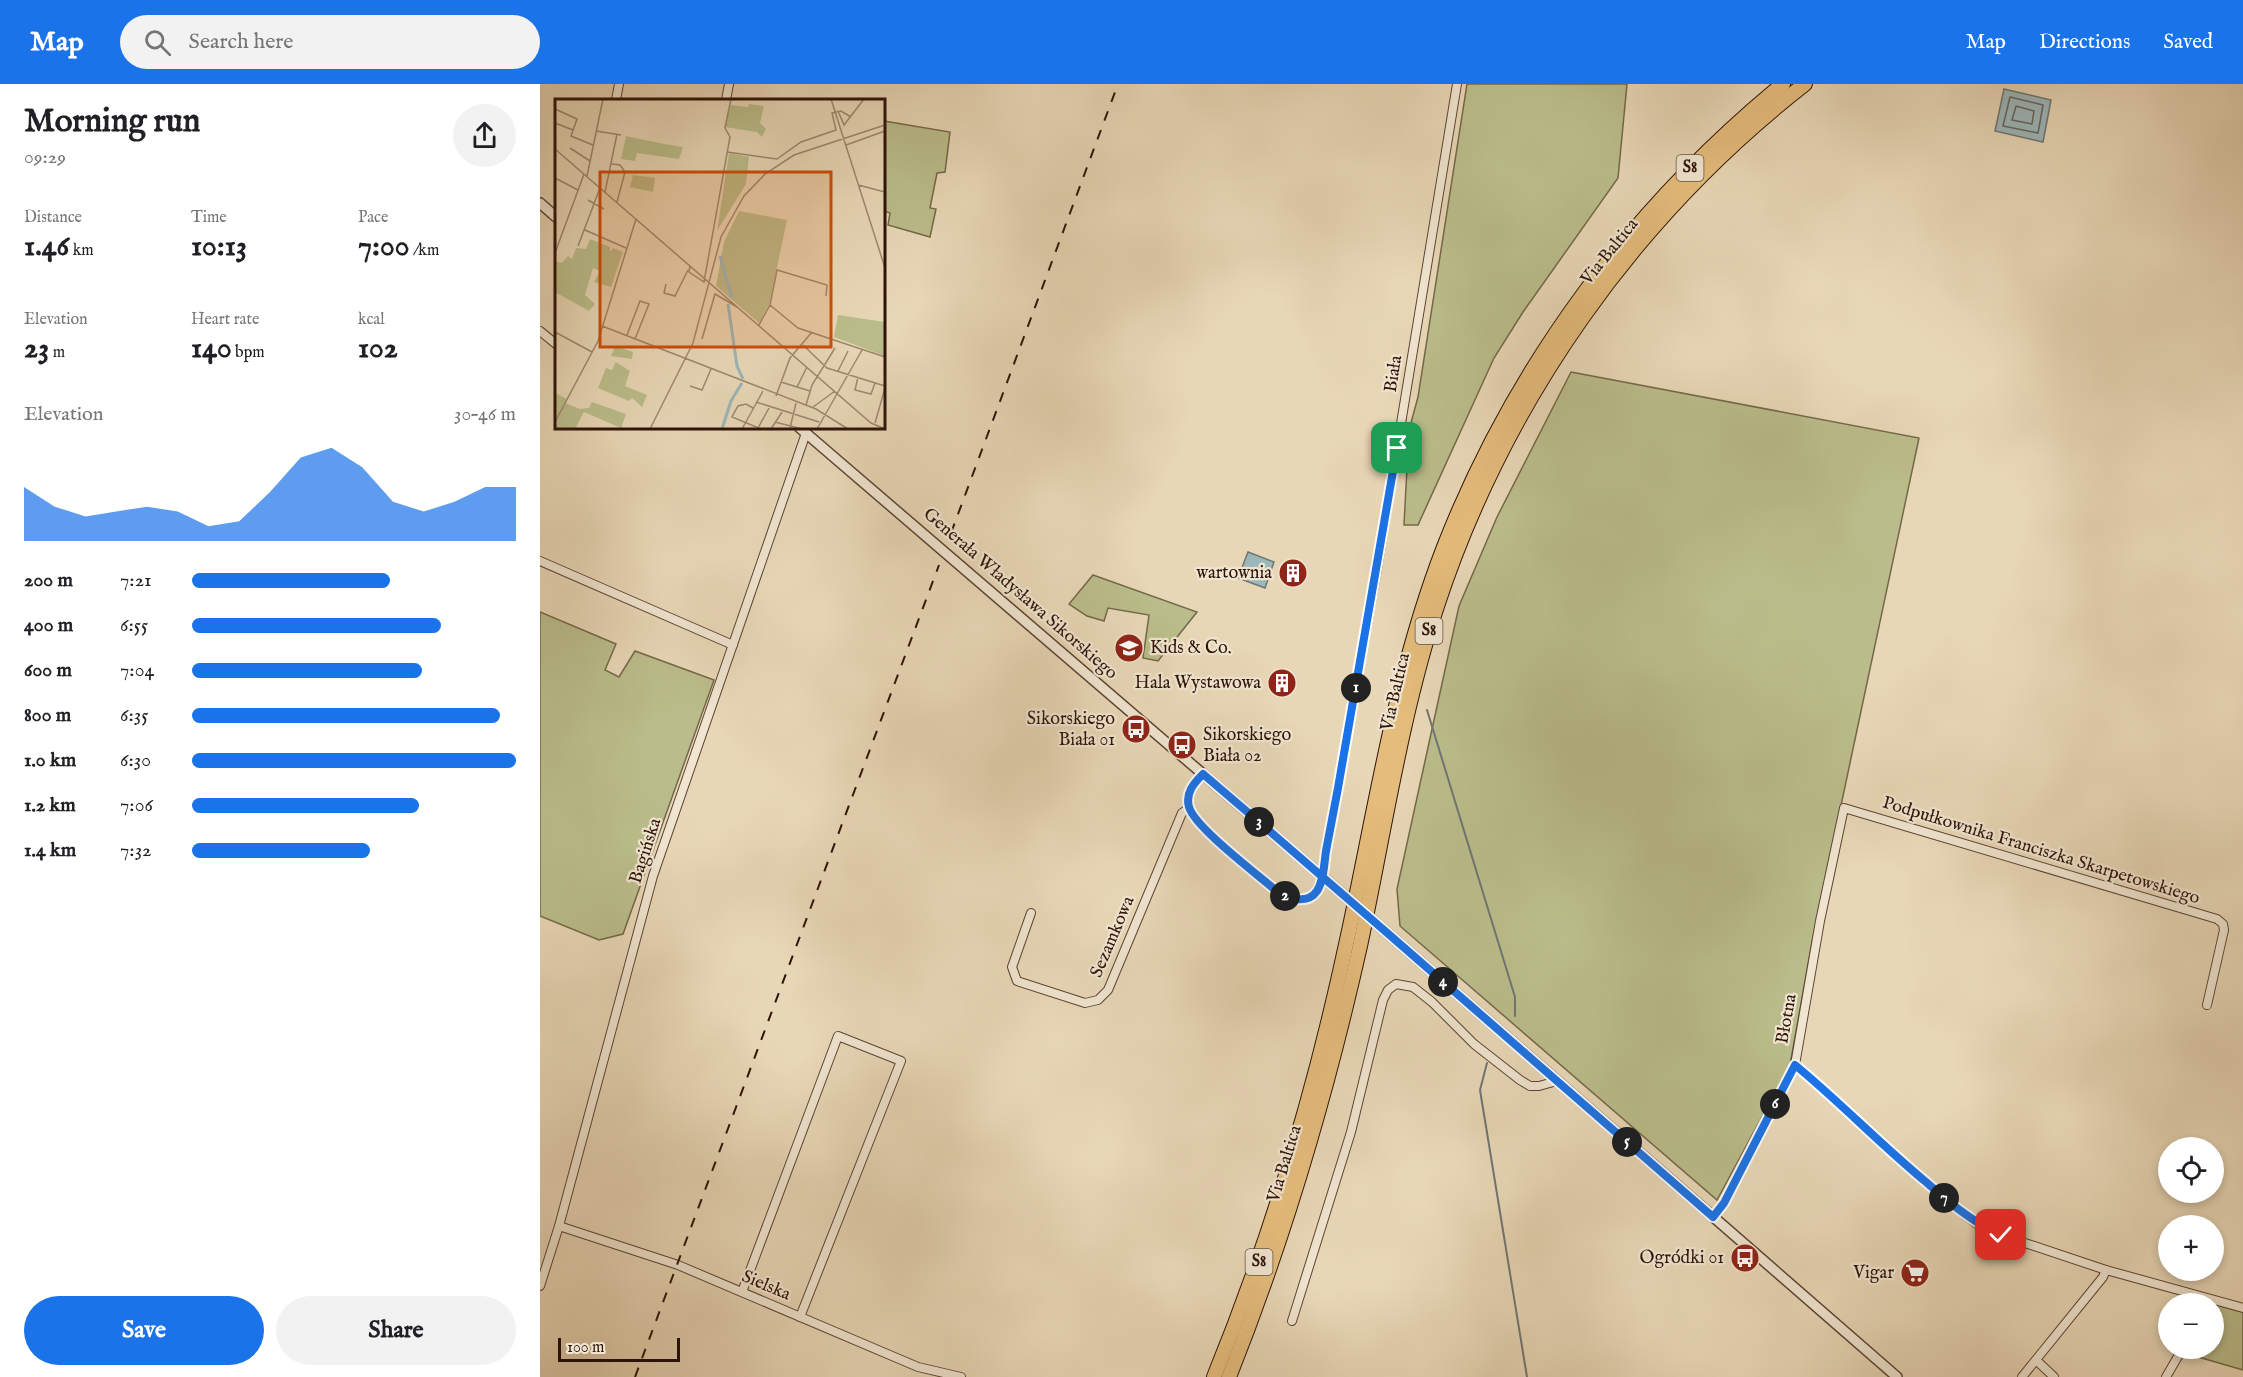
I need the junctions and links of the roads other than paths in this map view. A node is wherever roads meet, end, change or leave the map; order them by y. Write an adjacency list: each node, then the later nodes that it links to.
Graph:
1 (619, 84): 6 (street)
2 (729, 84): 7 (street)
3 (1457, 84): 16 (street, Biała)
4 (1783, 84): 33 (highway, Via Baltica / S8)
5 (1805, 84): 34 (highway, Via Baltica / S8)
6 (616, 99)
7 (726, 99)
8 (541, 205): 9 (street)
9 (555, 216)
10 (540, 331): 11 (street)
11 (555, 343)
12 (803, 430): 14 (street, Bagińska); 15 (street, Generała Władysława Sikorskiego)
13 (540, 561): 14 (street)
14 (733, 645): 23 (street, Bagińska)
15 (1203, 774): 16 (street); 21 (street, Generała Władysława Sikorskiego, bridge)
16 (1189, 808): 18 (street, Sezamkowa)
17 (1844, 808): 19 (street, Podpułkownika Franciszka Skarpetowskiego); 20 (street, Błotna)
18 (1031, 913)
19 (2207, 1005)
20 (1795, 1065): 22 (street, Błotna); 24 (street)
21 (1557, 1081): 22 (street, Generała Władysława Sikorskiego); 29 (street)
22 (1713, 1217): 35 (street, Generała Władysława Sikorskiego)
23 (559, 1226): 25 (street, Bagińska); 26 (street, Sielska)
24 (2106, 1270): 27 (street); 31 (street)
25 (540, 1286)
26 (742, 1292): 28 (street, Sielska); 28 (street)
27 (2243, 1308)
28 (800, 1317): 32 (street, Sielska)
29 (1292, 1321)
30 (2176, 1359): 38 (street)
31 (2037, 1361): 36 (street); 37 (street)
32 (961, 1377)
33 (1214, 1377)
34 (1229, 1377)
35 (1898, 1377)
36 (2022, 1377)
37 (2054, 1377)
38 (2166, 1377)

